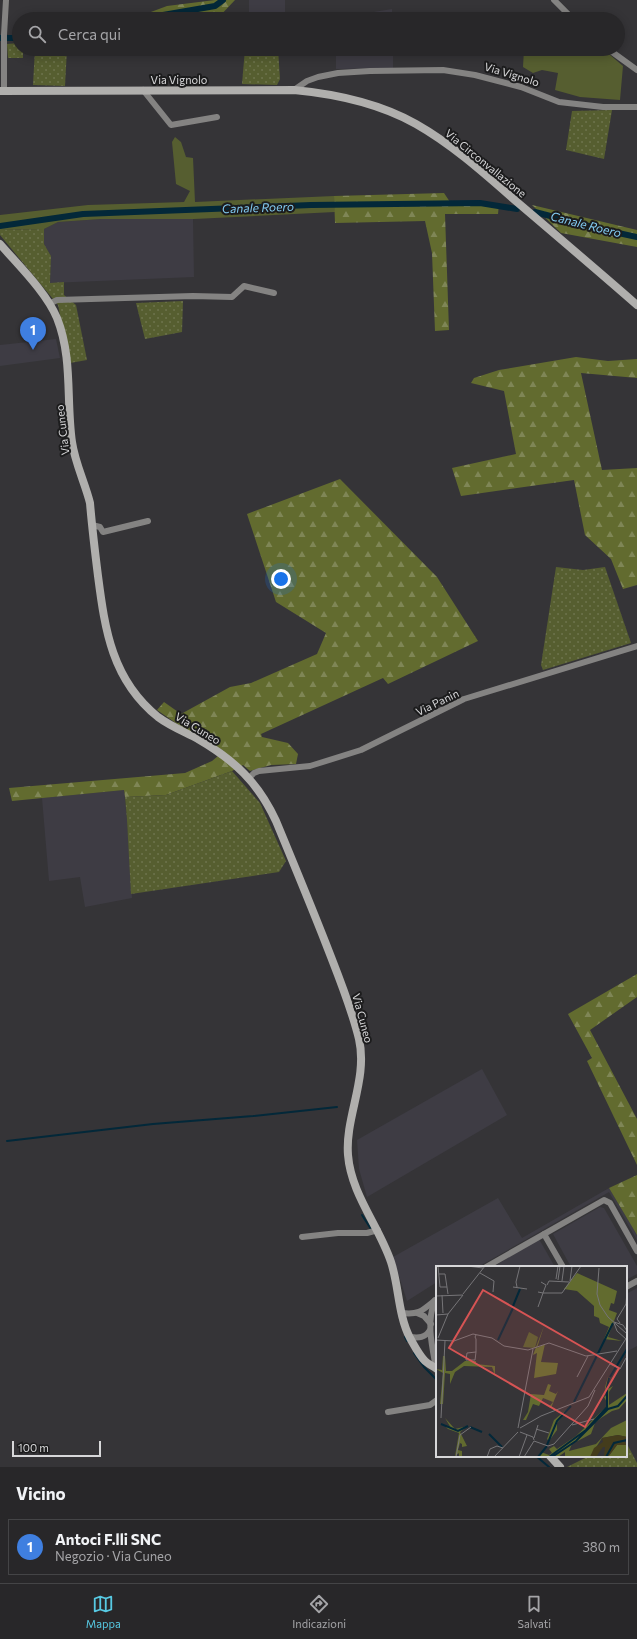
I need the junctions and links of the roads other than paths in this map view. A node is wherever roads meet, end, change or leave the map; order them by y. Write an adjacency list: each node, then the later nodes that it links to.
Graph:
1 (6, 0): 8 (street, Via Vignolo)
2 (554, 0): 3 (street)
3 (566, 12)
4 (618, 56): 5 (street)
5 (637, 70)
6 (143, 90): 7 (street, Via Vignolo); 8 (street, Via Vignolo); 10 (street, Via Vignolo)
7 (294, 90): 9 (street, Via Vignolo); 14 (street, Via Circonvallazione)
8 (2, 91)
9 (637, 106)
10 (218, 117)
11 (0, 244): 13 (street, Via Cuneo)
12 (274, 293): 13 (street)
13 (49, 304): 16 (street, Via Cuneo)
14 (637, 305)
15 (148, 521): 17 (street)
16 (92, 525): 17 (street); 18 (street, Via Cuneo)
17 (103, 532): 18 (street)
18 (94, 540): 20 (street, Via Cuneo)
19 (637, 646): 20 (street, Via Panin)
20 (249, 778): 21 (street, Via Cuneo)
21 (378, 1230): 23 (street); 30 (street, Via Cuneo)
22 (544, 1234): 24 (street); 25 (street); 26 (street)
23 (302, 1237)
24 (637, 1250)
25 (488, 1266)
26 (562, 1266)
27 (637, 1281): 28 (street)
28 (627, 1286)
29 (436, 1299): 31 (street); 32 (street)
30 (402, 1313): 31 (street); 33 (street, Via Cuneo)
31 (417, 1313): 32 (street)
32 (431, 1327): 33 (street); 34 (street)
33 (410, 1337): 34 (street, Via Cuneo)
34 (436, 1369)
35 (436, 1401): 36 (street)
36 (388, 1412)
37 (551, 1457): 38 (street)
38 (560, 1467)

